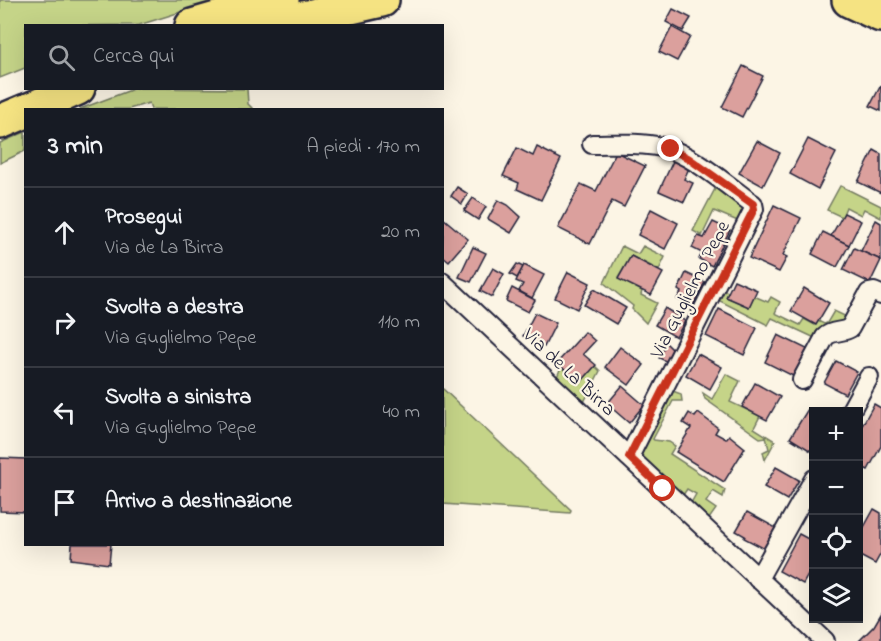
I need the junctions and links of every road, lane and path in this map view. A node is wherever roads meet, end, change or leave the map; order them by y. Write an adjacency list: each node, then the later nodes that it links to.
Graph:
1 (282, 0): 5 (highway)
2 (382, 0): 6 (highway)
3 (849, 0): 4 (highway)
4 (881, 15)
5 (199, 24)
6 (277, 24)
7 (24, 88): 9 (highway)
8 (73, 90): 10 (highway)
9 (0, 99)
10 (32, 108)
11 (24, 111): 12 (highway)
12 (0, 122)
13 (592, 144): 19 (street, Via Guglielmo Pepe)
14 (444, 284): 19 (street, Via de La Birra)
15 (881, 295): 17 (street)
16 (868, 377): 18 (street)
17 (802, 380)
18 (852, 407)
19 (629, 457): 21 (street, Via de La Birra)
20 (809, 485): 21 (street)
21 (758, 579): 22 (street, Via de La Birra)
22 (825, 641)

